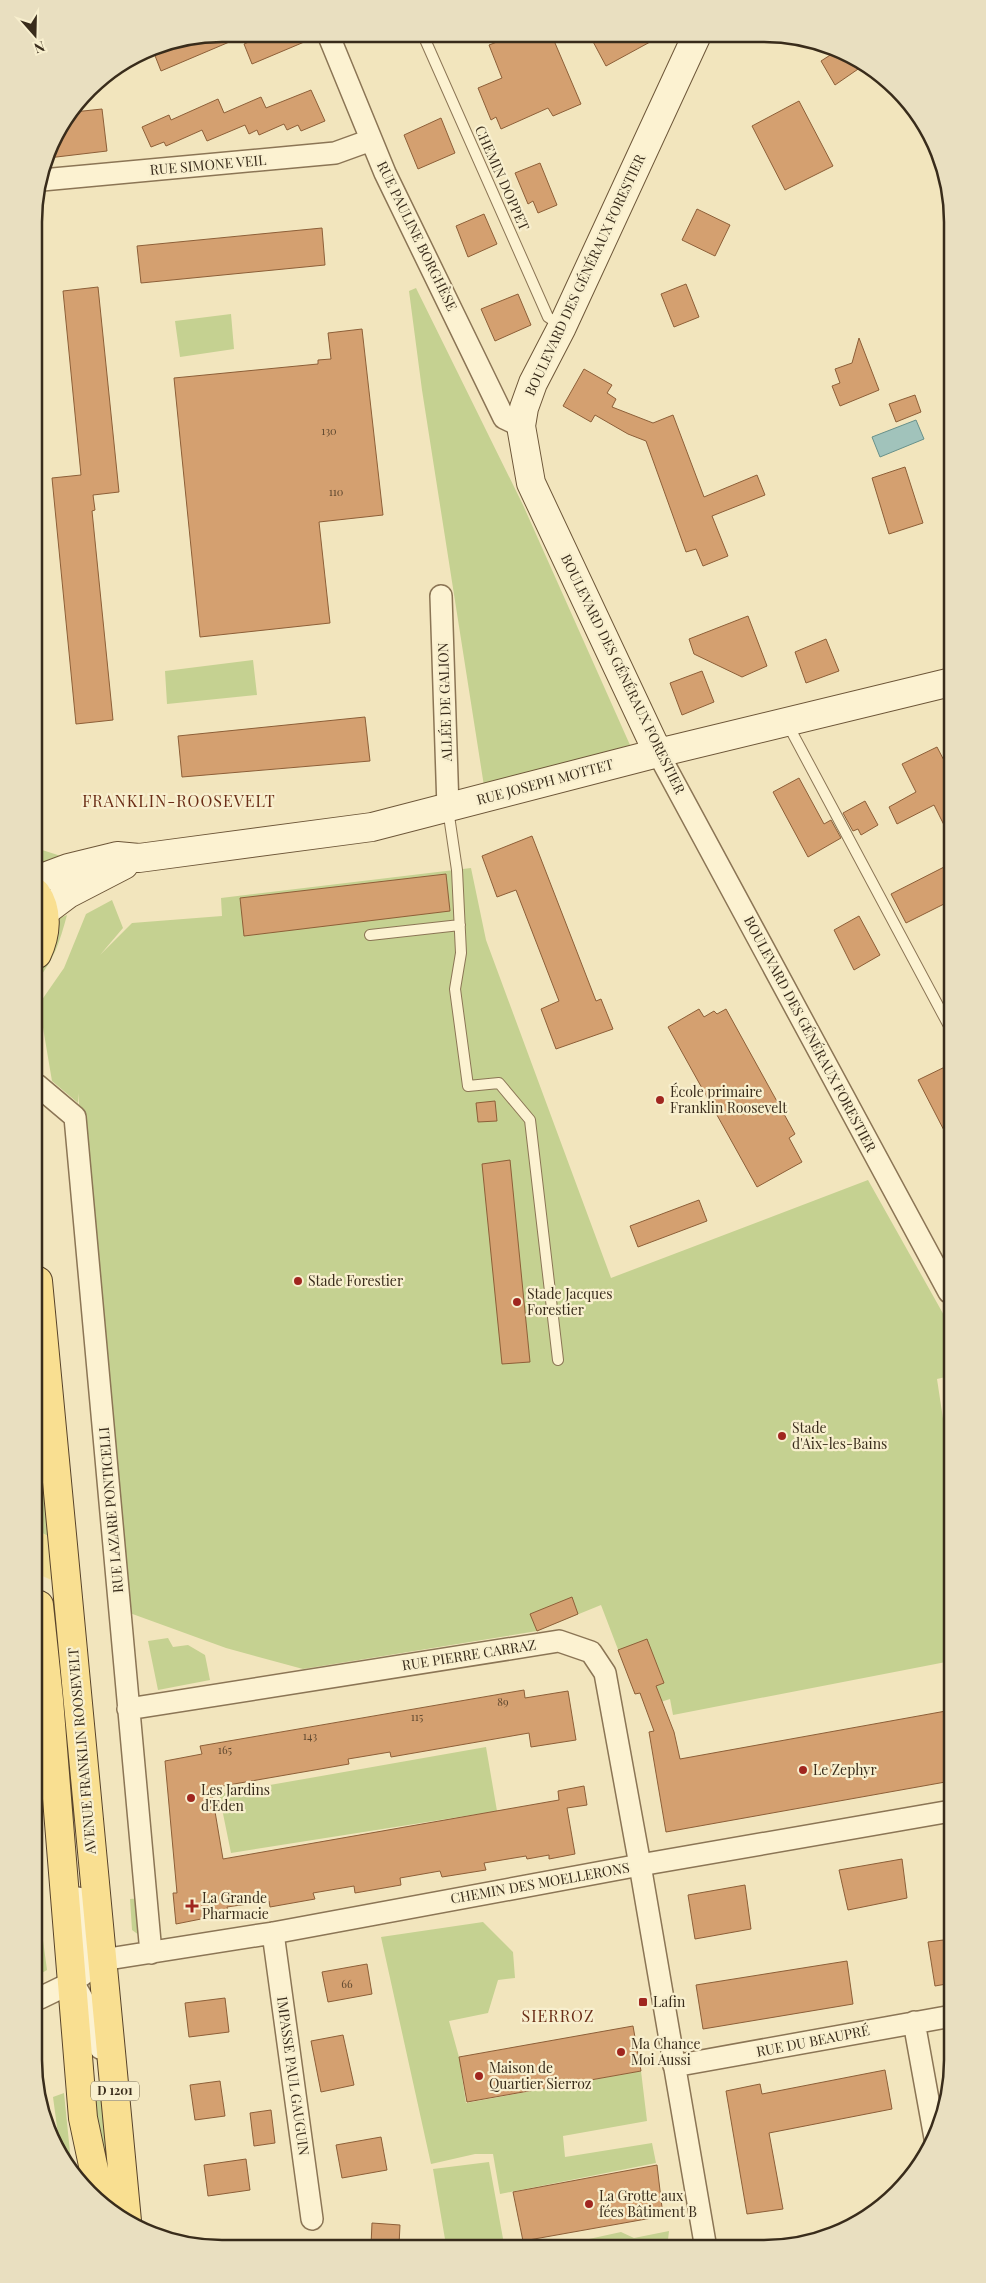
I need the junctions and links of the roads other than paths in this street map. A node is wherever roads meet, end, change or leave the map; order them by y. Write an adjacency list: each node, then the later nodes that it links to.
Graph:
1 (331, 42): 4 (street, RUE PAULINE BORGHÈSE)
2 (426, 42): 6 (lane, CHEMIN DOPPET)
3 (689, 42): 6 (street, BOULEVARD DES GÉNÉRAUX FORESTIER)
4 (371, 140): 5 (street, RUE SIMONE VEIL); 7 (street, RUE PAULINE BORGHÈSE)
5 (48, 179)
6 (562, 327): 7 (street, BOULEVARD DES GÉNÉRAUX FORESTIER)
7 (521, 426): 11 (street, BOULEVARD DES GÉNÉRAUX FORESTIER)
8 (441, 596): 12 (street, ALLÉE DE GALION)
9 (944, 686): 10 (street, RUE JOSEPH MOTTET)
10 (786, 722): 11 (street, RUE JOSEPH MOTTET); 20 (lane)
11 (658, 753): 12 (street, RUE JOSEPH MOTTET); 22 (street, BOULEVARD DES GÉNÉRAUX FORESTIER)
12 (448, 808): 13 (street, RUE JOSEPH MOTTET); 17 (lane)
13 (139, 858): 14 (street, RUE JOSEPH MOTTET); 15 (street, RUE JOSEPH MOTTET)
14 (42, 878)
15 (42, 901)
16 (42, 913): 19 (main road)
17 (460, 925): 18 (lane); 24 (lane)
18 (370, 935)
19 (42, 945)
20 (944, 1017)
21 (42, 1088): 27 (street, RUE LAZARE PONTICELLI)
22 (944, 1283)
23 (42, 1323): 33 (main road, AVENUE FRANKLIN ROOSEVELT / D 1201)
24 (558, 1360)
25 (42, 1664): 26 (main road, AVENUE FRANKLIN ROOSEVELT / D 1201)
26 (44, 1694): 28 (main road, AVENUE FRANKLIN ROOSEVELT / D 1201)
27 (128, 1709): 30 (street, RUE PIERRE CARRAZ); 32 (street, RUE LAZARE PONTICELLI)
28 (57, 1801): 33 (street); 34 (main road, AVENUE FRANKLIN ROOSEVELT / D 1201)
29 (944, 1812): 30 (street, CHEMIN DES MOELLERONS)
30 (640, 1865): 31 (street, CHEMIN DES MOELLERONS); 38 (street, RUE PIERRE CARRAZ)
31 (274, 1933): 32 (street, CHEMIN DES MOELLERONS); 43 (street, IMPASSE PAUL GAUGUIN)
32 (151, 1953): 33 (street, CHEMIN DES MOELLERONS)
33 (102, 1960): 34 (street); 39 (main road, AVENUE FRANKLIN ROOSEVELT / D 1201)
34 (73, 1982): 35 (street); 39 (street); 41 (main road, AVENUE FRANKLIN ROOSEVELT / D 1201)
35 (42, 1997)
36 (944, 2017): 37 (street, RUE DU BEAUPRÉ)
37 (914, 2022): 38 (street, RUE DU BEAUPRÉ); 40 (street)
38 (674, 2066): 44 (street, RUE PIERRE CARRAZ)
39 (115, 2092): 42 (main road, AVENUE FRANKLIN ROOSEVELT / D 1201)
40 (932, 2123)
41 (98, 2191)
42 (126, 2212)
43 (312, 2218)
44 (701, 2240)

